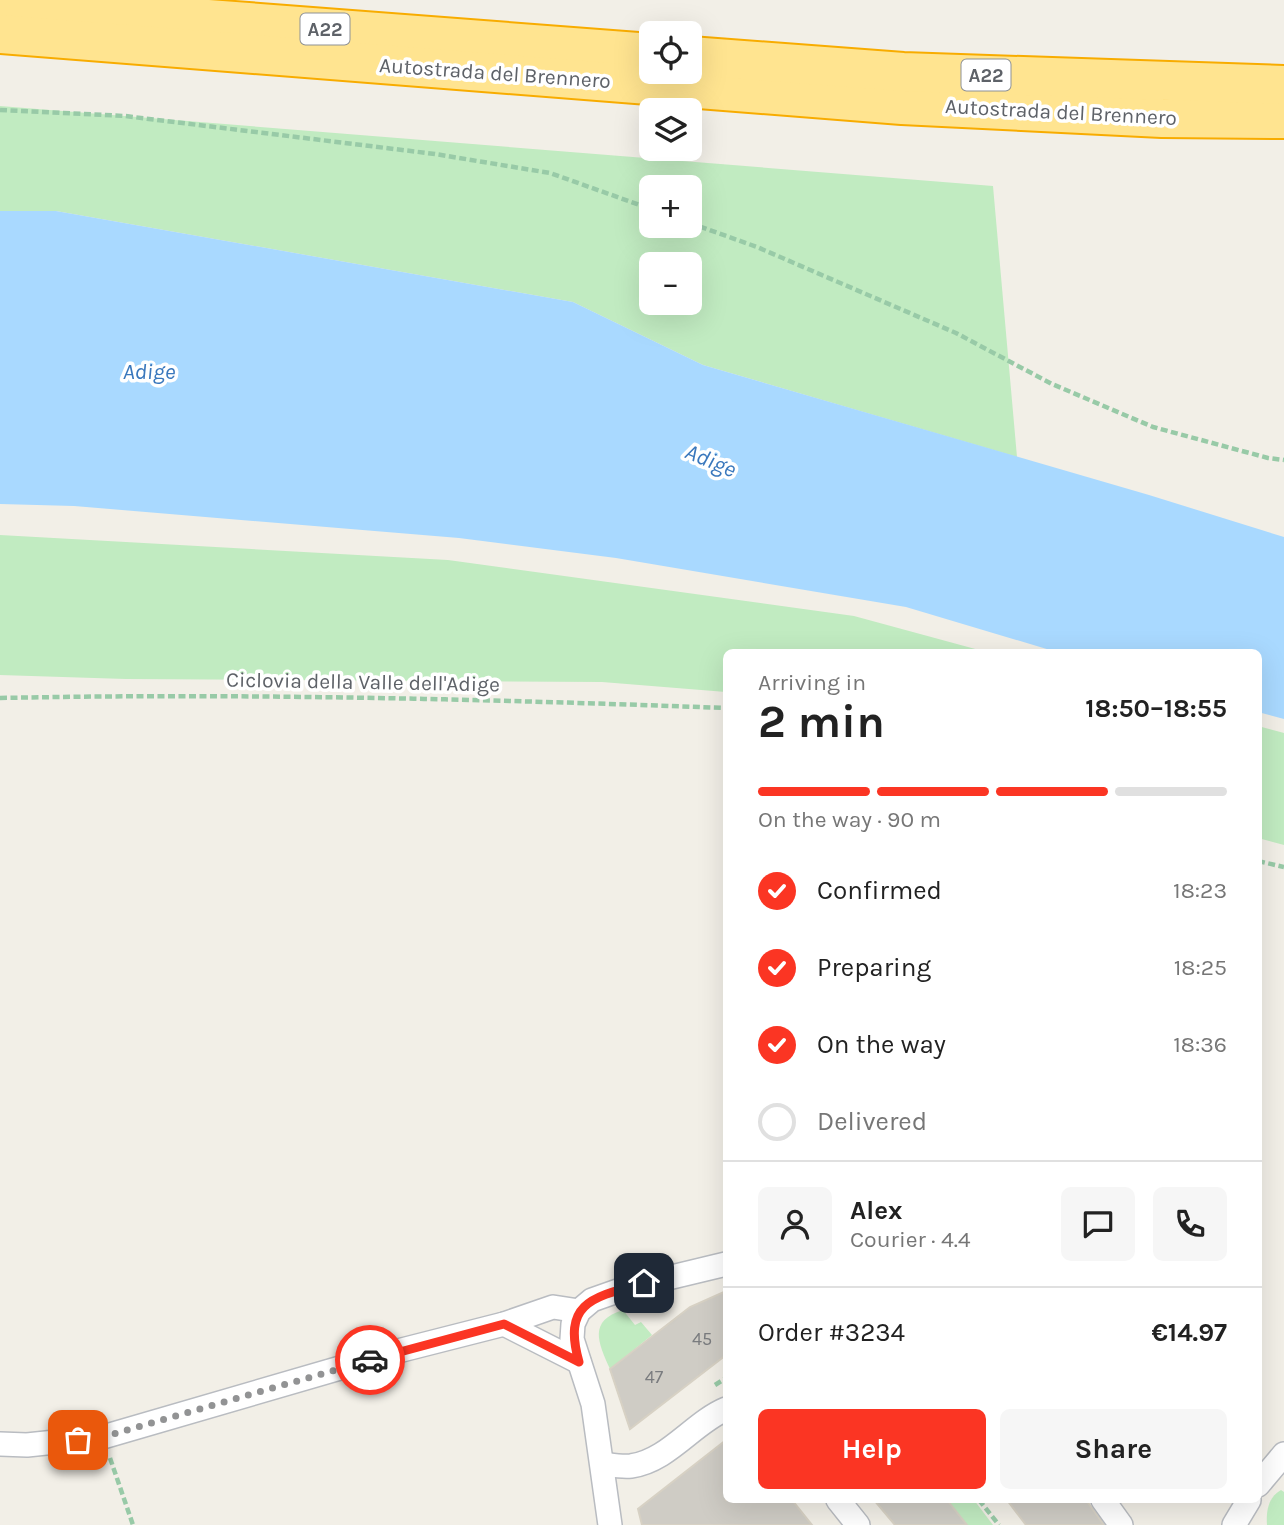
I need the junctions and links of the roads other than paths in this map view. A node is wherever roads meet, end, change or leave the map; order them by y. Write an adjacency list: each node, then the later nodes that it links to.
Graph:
1 (0, 3): 3 (highway, Autostrada del Brennero / A22)
2 (0, 34): 6 (highway, Autostrada del Brennero / A22)
3 (639, 52)
4 (702, 57): 5 (highway, Autostrada del Brennero / A22)
5 (1284, 85)
6 (1284, 119)
7 (723, 1265): 8 (street)
8 (579, 1311): 9 (street); 10 (street)
9 (504, 1324): 10 (street); 12 (street)
10 (579, 1362): 14 (street)
11 (723, 1410): 14 (street)
12 (0, 1444)
13 (1284, 1454): 15 (street)
14 (603, 1464): 19 (street)
15 (1262, 1480)
16 (840, 1503): 20 (street)
17 (1105, 1503): 21 (street)
18 (1247, 1503): 22 (street)
19 (610, 1525)
20 (857, 1525)
21 (1121, 1525)
22 (1234, 1525)

